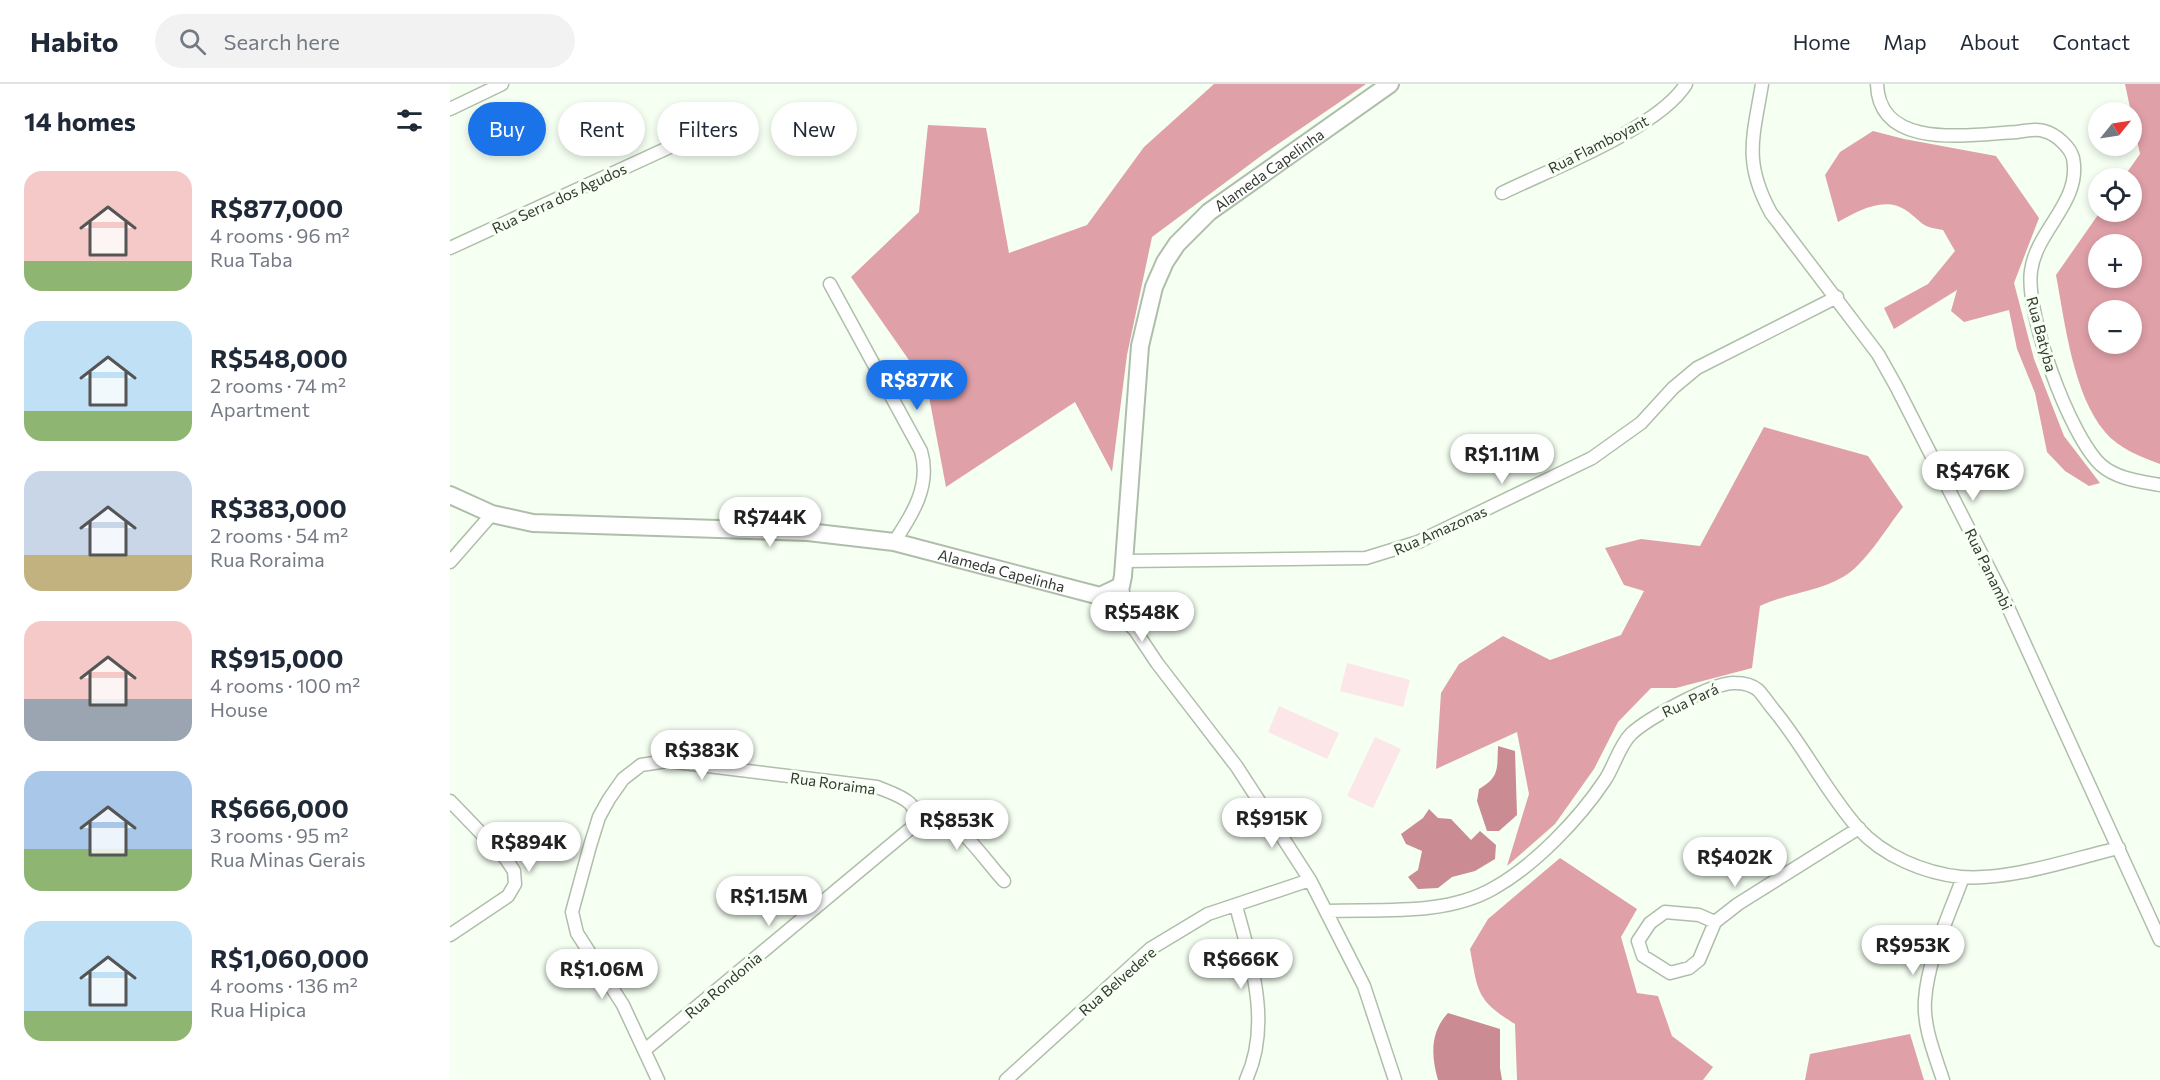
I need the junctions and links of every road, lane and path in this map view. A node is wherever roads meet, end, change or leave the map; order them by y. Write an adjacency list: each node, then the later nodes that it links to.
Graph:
1 (502, 84): 6 (street)
2 (1390, 84): 16 (street, Alameda Capelinha)
3 (1686, 84): 8 (street, Rua Flamboyant)
4 (1762, 84): 11 (street, Rua Panambi)
5 (1877, 84): 12 (street, Rua Batyba)
6 (450, 109)
7 (657, 153): 9 (street, Rua Serra dos Agudos)
8 (1502, 193)
9 (450, 248)
10 (830, 284): 15 (street)
11 (1837, 297): 16 (street, Rua Amazonas); 24 (street, Rua Panambi)
12 (2160, 485)
13 (450, 495): 14 (street, Alameda Capelinha)
14 (492, 514): 15 (street, Alameda Capelinha); 17 (street)
15 (894, 542): 19 (street, Alameda Capelinha)
16 (1125, 561): 18 (street, Alameda Capelinha)
17 (450, 562)
18 (1121, 586): 19 (street); 20 (street)
19 (1100, 596): 20 (street)
20 (1135, 630): 26 (street)
21 (450, 801): 31 (street)
22 (915, 808): 27 (street, Rua Roraima); 33 (street, Rua Rondonia); 33 (street, Rua Roraima)
23 (1858, 828): 25 (street, Rua Pará); 29 (street, Rua Pará); 30 (street)
24 (2119, 848): 25 (street, Rua Pará); 32 (street, Rua Panambi)
25 (1963, 877): 38 (street)
26 (1310, 880): 28 (street, Rua Belvedere); 29 (street)
27 (1004, 881)
28 (1236, 906): 35 (street, Rua Belvedere); 36 (street)
29 (1327, 911): 37 (street)
30 (1715, 922): 30 (street)
31 (450, 935)
32 (2160, 940)
33 (646, 1049): 34 (street)
34 (658, 1080)
35 (1006, 1080)
36 (1246, 1080)
37 (1395, 1080)
38 (1943, 1080)

